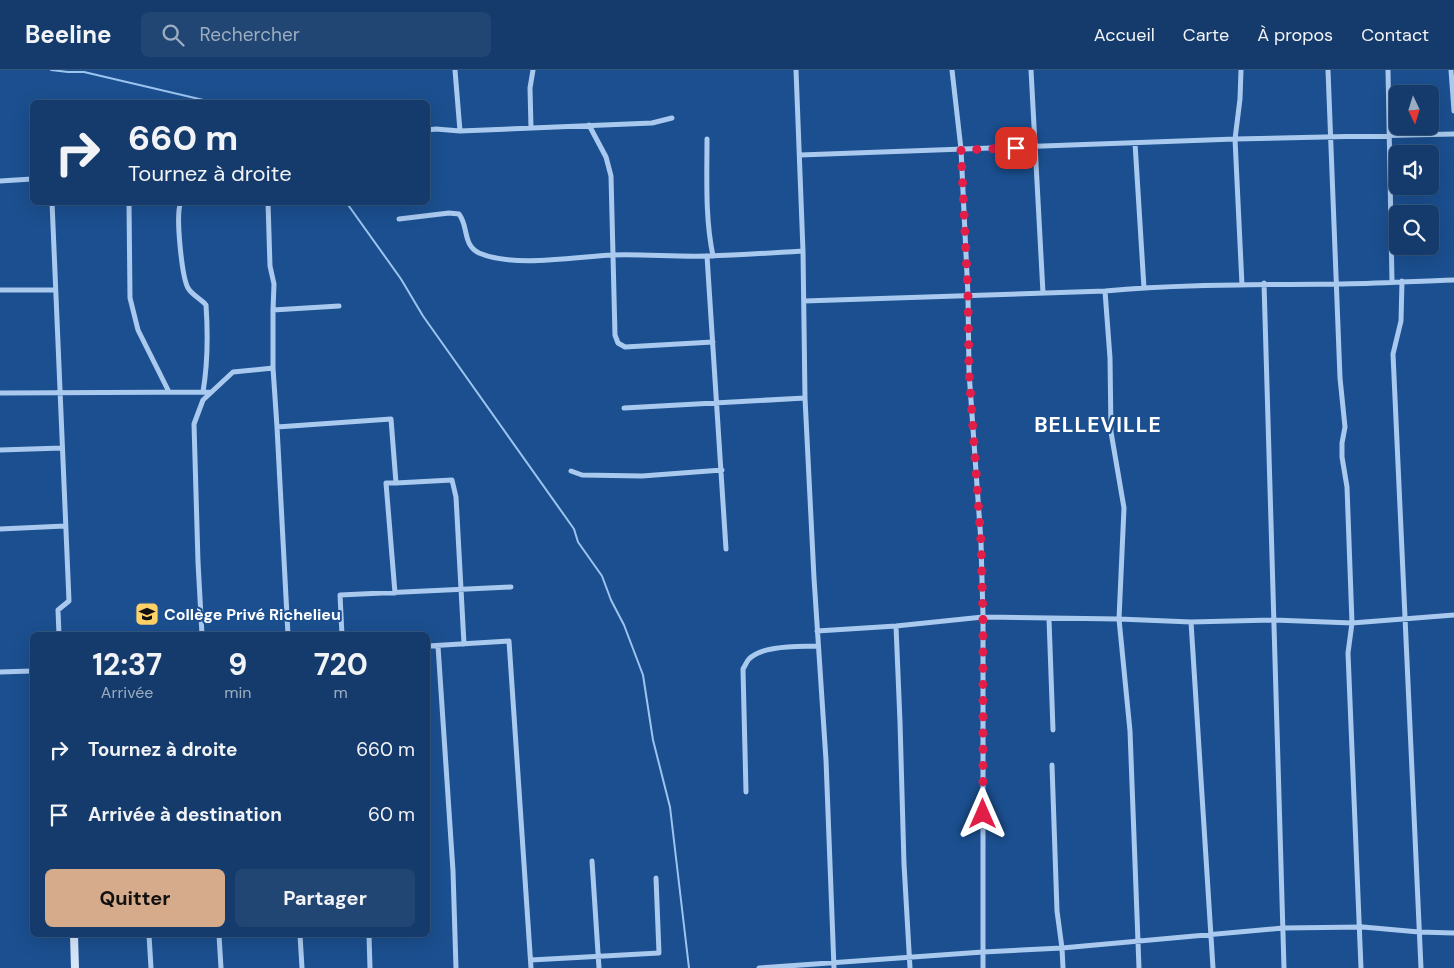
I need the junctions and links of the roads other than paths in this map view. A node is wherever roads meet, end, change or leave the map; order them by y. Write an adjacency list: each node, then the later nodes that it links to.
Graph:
1 (456, 70): 15 (street)
2 (533, 70): 13 (street)
3 (796, 70): 24 (street)
4 (952, 70): 23 (street)
5 (1031, 70): 22 (street)
6 (1241, 70): 20 (street)
7 (1328, 70): 18 (street)
8 (1388, 70): 17 (street)
9 (1451, 70): 10 (street)
10 (1454, 111)
11 (672, 118): 12 (street)
12 (589, 125): 13 (street); 33 (street)
13 (531, 128): 15 (street)
14 (430, 130): 15 (street)
15 (460, 131)
16 (1454, 134): 17 (street)
17 (1390, 136): 18 (street); 37 (street)
18 (1331, 137): 20 (street); 40 (street)
19 (708, 139): 34 (street)
20 (1235, 139): 21 (street); 38 (street)
21 (1135, 143): 22 (street); 41 (street)
22 (1035, 147): 23 (street); 45 (street)
23 (961, 150): 24 (street); 46 (street)
24 (800, 155): 32 (street)
25 (30, 179): 26 (street)
26 (0, 181)
27 (52, 205): 43 (street)
28 (129, 205): 52 (street)
29 (180, 205): 53 (street)
30 (268, 205): 49 (street)
31 (399, 219): 33 (street)
32 (803, 251): 34 (street); 47 (street)
33 (614, 255): 34 (street); 50 (street)
34 (710, 256): 50 (street)
35 (1454, 280): 36 (street)
36 (1402, 281): 37 (street); 77 (street)
37 (1392, 282): 40 (street)
38 (1242, 284): 39 (street); 41 (street)
39 (1264, 284): 40 (street); 76 (street)
40 (1337, 284): 79 (street)
41 (1144, 288): 44 (street)
42 (0, 290): 43 (street)
43 (54, 290): 56 (street)
44 (1104, 291): 45 (street); 75 (street)
45 (1043, 293): 46 (street)
46 (968, 296): 47 (street); 73 (street)
47 (804, 302): 57 (street)
48 (339, 306): 49 (street)
49 (273, 310): 51 (street)
50 (713, 342): 58 (street)
51 (273, 368): 54 (street); 60 (street)
52 (169, 392): 53 (street); 56 (street)
53 (203, 392): 54 (street)
54 (211, 392): 83 (street)
55 (0, 393): 56 (street)
56 (59, 394): 61 (street)
57 (805, 398): 58 (street); 81 (street)
58 (717, 403): 59 (street); 63 (street)
59 (624, 408)
60 (277, 427): 65 (street); 84 (street)
61 (62, 448): 62 (street); 66 (street)
62 (0, 450)
63 (722, 470): 64 (street); 68 (street)
64 (571, 471)
65 (396, 483): 70 (street); 71 (street)
66 (65, 526): 67 (street); 82 (street)
67 (0, 529)
68 (726, 550)
69 (511, 587): 70 (street)
70 (461, 590): 71 (street); 86 (street)
71 (395, 593): 85 (street)
72 (1454, 616): 77 (street)
73 (983, 617): 74 (street); 80 (street); 109 (street)
74 (1049, 619): 75 (street); 92 (street)
75 (1119, 619): 78 (street); 107 (street)
76 (1274, 620): 78 (street); 79 (street); 97 (street)
77 (1404, 620): 79 (street); 99 (street)
78 (1191, 622): 101 (street)
79 (1352, 623): 98 (street)
80 (896, 626): 81 (street); 111 (street)
81 (817, 631): 89 (street)
82 (59, 632)
83 (202, 632)
84 (288, 632)
85 (342, 632)
86 (464, 644): 88 (street); 112 (street)
87 (430, 646): 88 (street)
88 (438, 646): 119 (street)
89 (817, 646): 94 (street); 113 (street)
90 (30, 670): 91 (street)
91 (0, 672)
92 (1053, 730)
93 (1052, 765): 108 (street)
94 (746, 792)
95 (592, 861): 110 (street)
96 (656, 878): 110 (street)
97 (1283, 928): 98 (street); 101 (street); 128 (street)
98 (1360, 928): 99 (street); 129 (street)
99 (1419, 932): 100 (street); 130 (street)
100 (1454, 933)
101 (1211, 934): 107 (street); 127 (street)
102 (74, 937): 114 (street)
103 (149, 937): 115 (street)
104 (219, 937): 116 (street)
105 (300, 937): 117 (street)
106 (369, 937): 118 (street)
107 (1138, 941): 108 (street); 126 (street)
108 (1062, 948): 109 (street); 125 (street)
109 (983, 952): 111 (street); 124 (street)
110 (598, 957): 112 (street); 121 (street)
111 (910, 958): 113 (street); 123 (street)
112 (531, 960): 120 (street)
113 (834, 966): 122 (street)
114 (76, 968)
115 (151, 968)
116 (221, 968)
117 (302, 968)
118 (370, 968)
119 (456, 968)
120 (531, 968)
121 (599, 968)
122 (759, 968)
123 (910, 968)
124 (983, 968)
125 (1062, 968)
126 (1138, 968)
127 (1213, 968)
128 (1284, 968)
129 (1362, 968)
130 (1421, 968)

